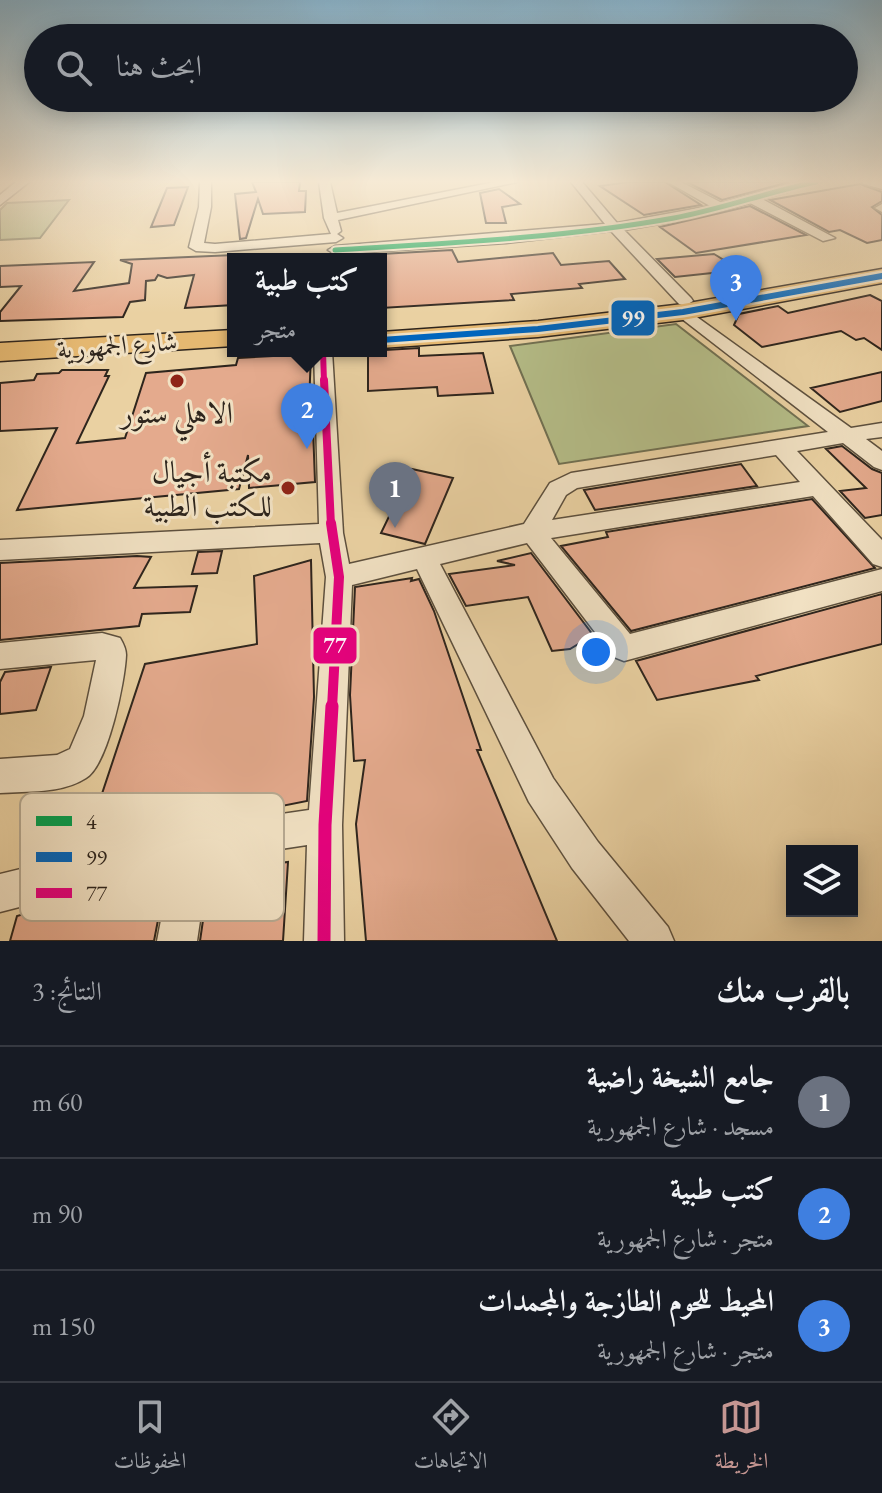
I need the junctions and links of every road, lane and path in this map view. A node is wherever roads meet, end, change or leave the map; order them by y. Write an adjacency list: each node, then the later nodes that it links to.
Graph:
1 (201, 226): 7 (street)
2 (331, 226): 7 (street)
3 (620, 226): 5 (street)
4 (804, 226): 6 (street)
5 (614, 227): 7 (street); 10 (street)
6 (828, 238)
7 (335, 249)
8 (882, 266): 10 (main road)
9 (882, 276): 10 (main road)
10 (684, 306): 11 (main road); 13 (main road); 19 (street)
11 (387, 329)
12 (227, 338): 15 (main road, شارع الجمهورية)
13 (387, 340)
14 (227, 349): 17 (main road, شارع الجمهورية)
15 (0, 352)
16 (323, 357): 24 (street)
17 (0, 363)
18 (882, 430): 19 (street)
19 (850, 437): 20 (street); 21 (street)
20 (779, 445): 22 (street); 23 (street)
21 (882, 462)
22 (818, 487): 23 (street); 26 (street)
23 (532, 532): 27 (street); 29 (street)
24 (331, 533): 25 (street); 28 (street)
25 (0, 550)
26 (882, 557)
27 (425, 559): 28 (street); 39 (street)
28 (339, 577): 32 (street)
29 (882, 580)
30 (0, 656): 31 (street)
31 (0, 776)
32 (325, 825): 33 (street); 38 (street)
33 (284, 831)
34 (20, 888): 35 (street)
35 (0, 893)
36 (180, 921): 37 (street)
37 (177, 941)
38 (324, 941)
39 (654, 941)

